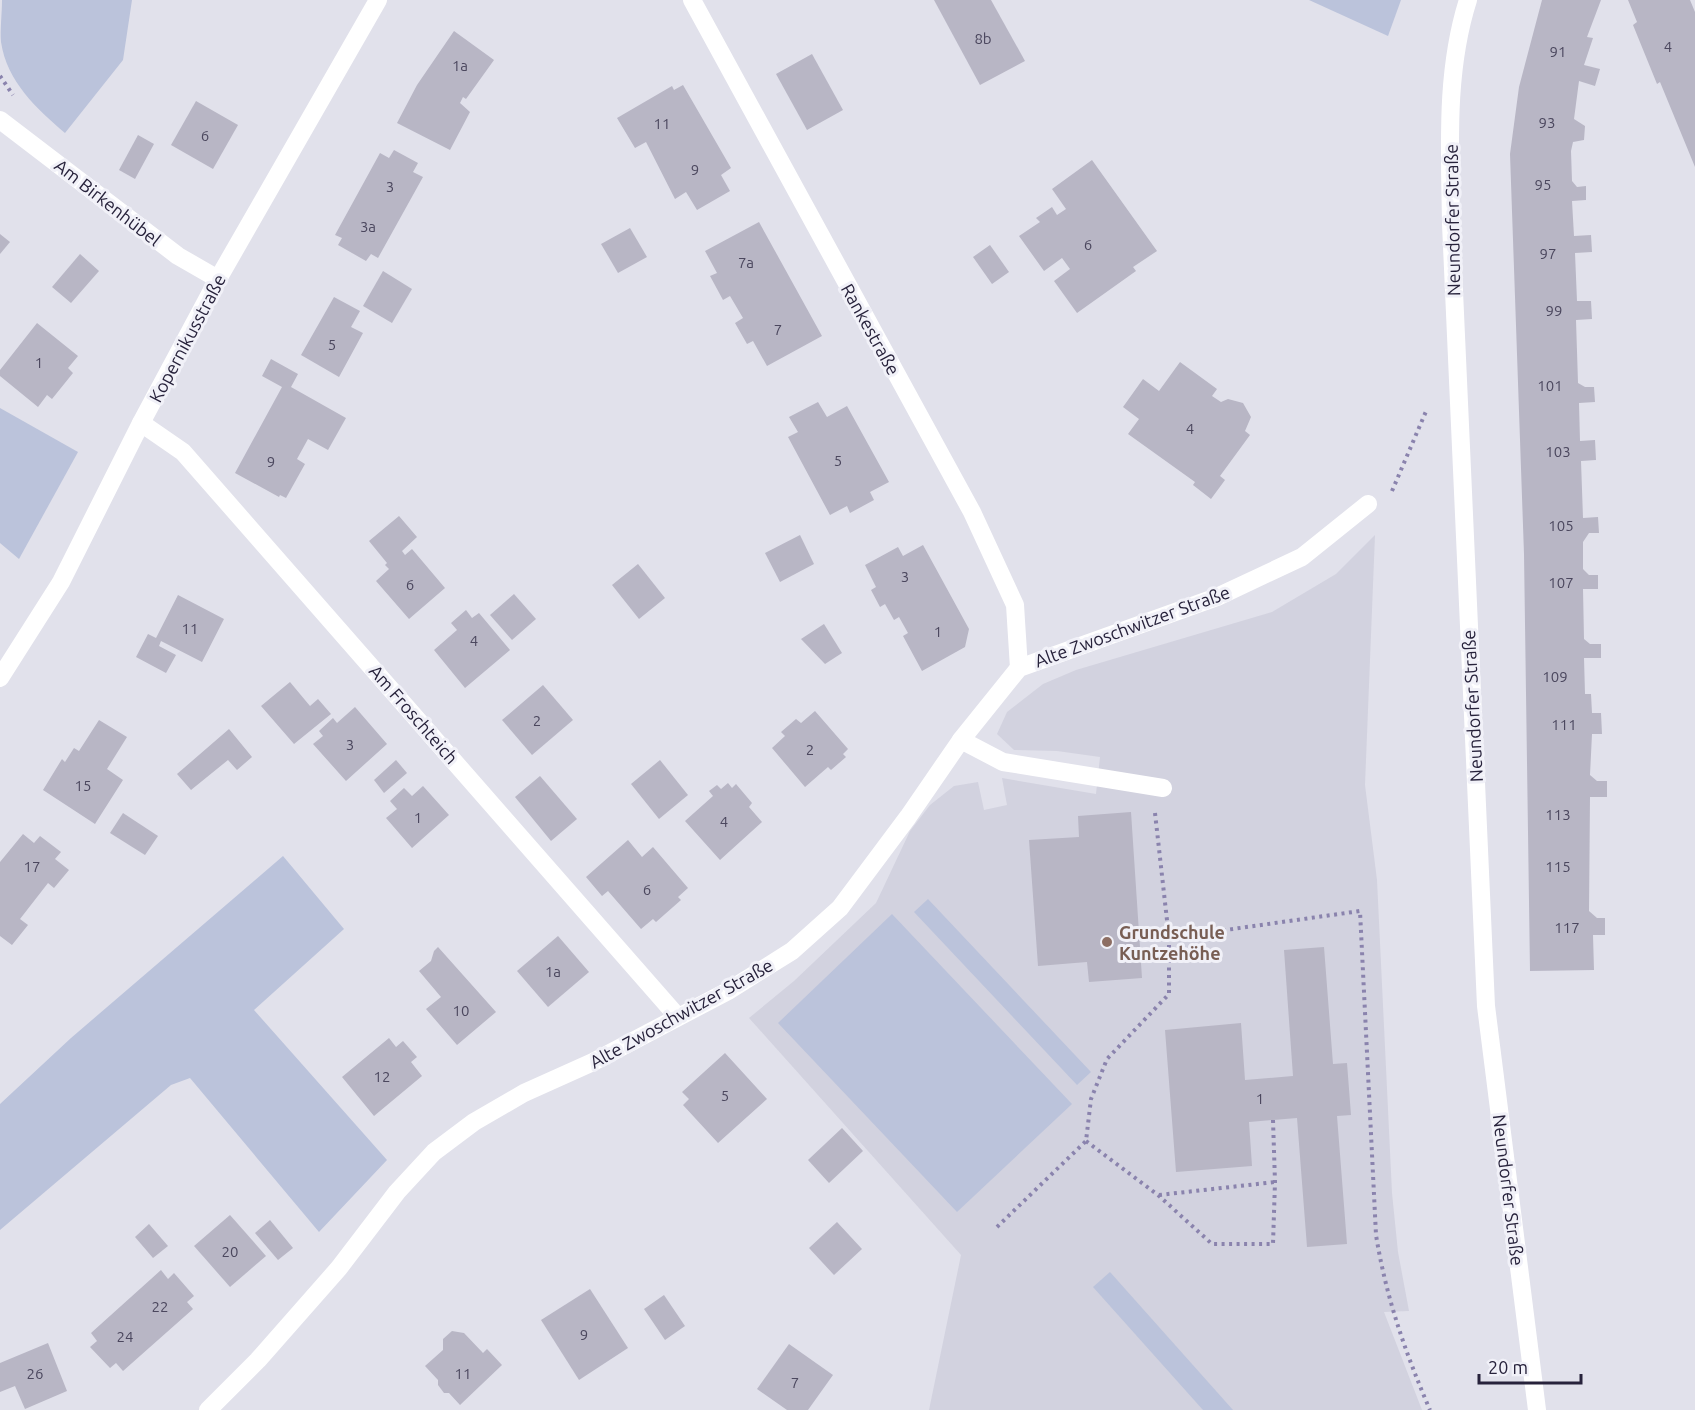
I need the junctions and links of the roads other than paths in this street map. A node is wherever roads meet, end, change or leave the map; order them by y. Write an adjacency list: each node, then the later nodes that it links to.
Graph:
1 (378, 0): 5 (street, Kopernikusstraße)
2 (692, 0): 8 (street, Rankestraße)
3 (1468, 0): 14 (street, Neundorfer Straße)
4 (0, 120): 5 (street, Am Birkenhübel)
5 (218, 279): 6 (street, Kopernikusstraße)
6 (141, 423): 9 (street, Kopernikusstraße); 12 (street, Am Froschteich)
7 (1368, 504): 8 (street, Alte Zwoschwitzer Straße)
8 (1019, 668): 10 (street, Alte Zwoschwitzer Straße)
9 (0, 678)
10 (961, 740): 11 (street); 12 (street, Alte Zwoschwitzer Straße)
11 (1163, 788)
12 (677, 1016): 13 (street, Alte Zwoschwitzer Straße)
13 (208, 1410)
14 (1537, 1410)

